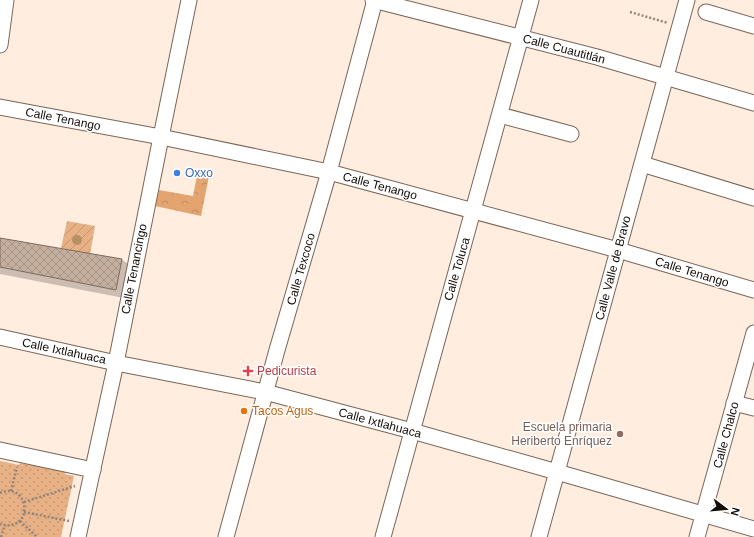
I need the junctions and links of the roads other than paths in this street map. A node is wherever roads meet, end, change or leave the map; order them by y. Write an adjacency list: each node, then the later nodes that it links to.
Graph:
1 (6, 0): 9 (street)
2 (189, 0): 15 (street, Calle Tenancingo)
3 (374, 0): 8 (street, Calle Cuautitlán); 17 (street, Calle Texcoco)
4 (531, 0): 8 (street, Calle Toluca)
5 (687, 0): 10 (street, Calle Valle de Bravo)
6 (706, 12): 7 (street)
7 (754, 26)
8 (520, 37): 10 (street, Calle Cuautitlán); 13 (street, Calle Toluca)
9 (0, 44)
10 (666, 77): 11 (street, Calle Cuautitlán); 16 (street, Calle Valle de Bravo)
11 (754, 103)
12 (0, 107): 15 (street, Calle Tenango)
13 (500, 115): 14 (street); 19 (street, Calle Toluca)
14 (570, 134)
15 (160, 137): 17 (street, Calle Tenango); 24 (street, Calle Tenancingo)
16 (642, 164): 18 (street); 20 (street, Calle Valle de Bravo)
17 (329, 172): 19 (street, Calle Tenango); 25 (street, Calle Texcoco)
18 (754, 198)
19 (474, 211): 20 (street, Calle Tenango); 28 (street, Calle Toluca)
20 (618, 250): 21 (street, Calle Tenango); 30 (street, Calle Valle de Bravo)
21 (754, 290)
22 (754, 333): 26 (street, Calle Chalco)
23 (0, 338): 24 (street, Calle Ixtlahuaca)
24 (116, 363): 25 (street, Calle Ixtlahuaca); 31 (street, Calle Tenancingo)
25 (266, 392): 28 (street, Calle Ixtlahuaca); 35 (street, Calle Texcoco)
26 (734, 402): 27 (street); 32 (street, Calle Chalco)
27 (754, 408)
28 (412, 431): 30 (street, Calle Ixtlahuaca); 36 (street, Calle Toluca)
29 (0, 450): 31 (street)
30 (557, 472): 32 (street, Calle Ixtlahuaca); 37 (street, Calle Valle de Bravo)
31 (91, 475): 34 (street, Calle Tenancingo)
32 (704, 514): 33 (street, Calle Ixtlahuaca); 38 (street, Calle Chalco)
33 (754, 529)
34 (79, 530)
35 (226, 537)
36 (383, 537)
37 (539, 537)
38 (698, 537)

